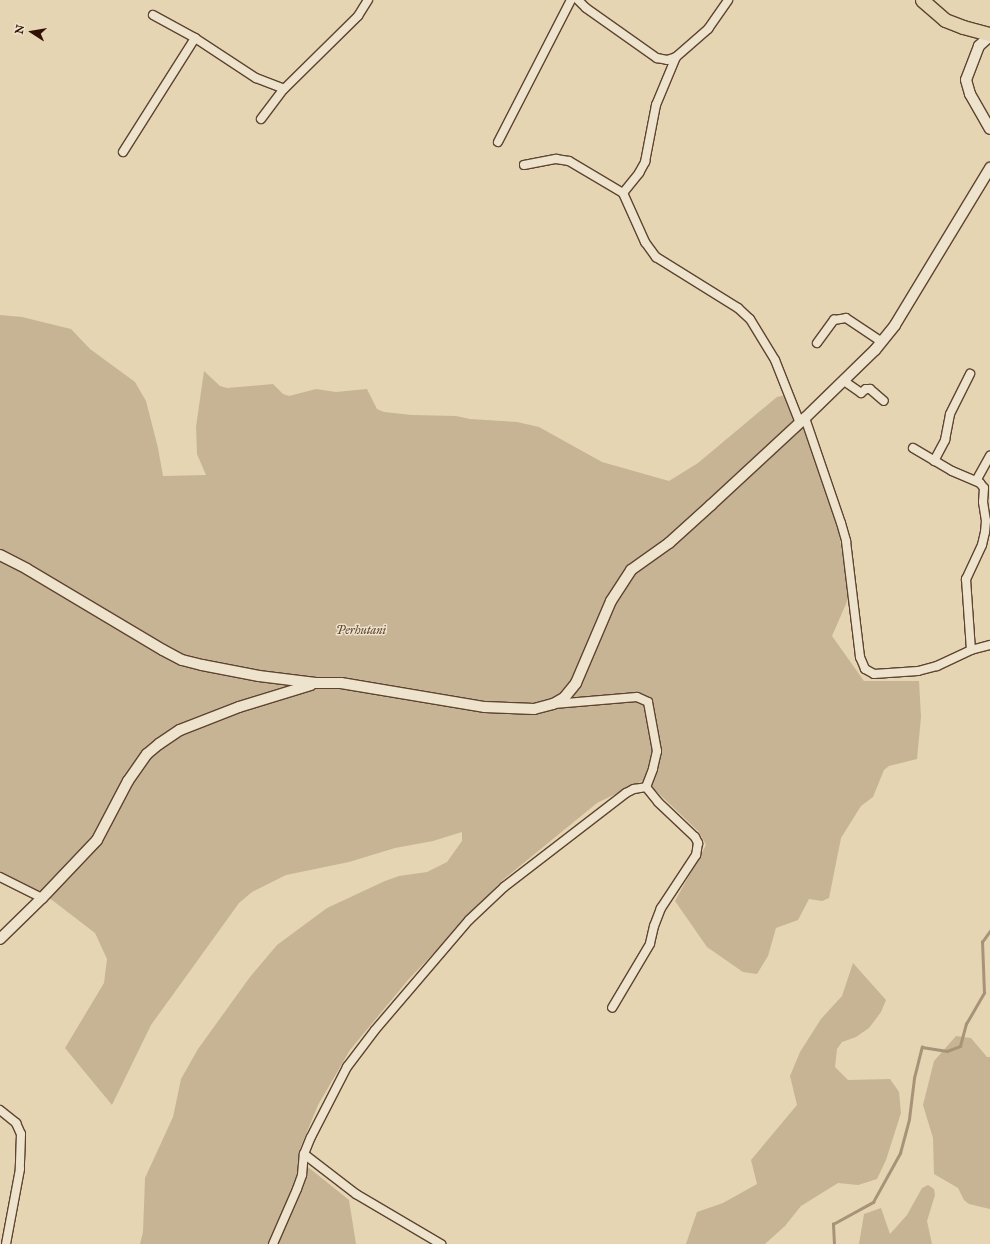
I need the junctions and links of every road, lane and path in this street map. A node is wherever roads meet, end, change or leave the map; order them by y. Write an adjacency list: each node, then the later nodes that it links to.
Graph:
1 (368, 0): 10 (street)
2 (571, 0): 13 (street)
3 (578, 0): 9 (street)
4 (728, 0): 9 (street)
5 (922, 0): 7 (highway)
6 (154, 15): 8 (street)
7 (990, 35): 12 (street)
8 (194, 38): 10 (street); 14 (street)
9 (676, 58): 17 (street)
10 (284, 89): 11 (street)
11 (261, 119)
12 (990, 129)
13 (498, 142)
14 (123, 152)
15 (524, 165): 17 (street)
16 (990, 168): 18 (street)
17 (623, 193): 23 (street)
18 (882, 342): 19 (street); 21 (street)
19 (817, 343)
20 (970, 374): 26 (street)
21 (844, 381): 22 (street); 23 (street)
22 (884, 401)
23 (802, 421): 30 (street); 32 (street)
24 (913, 448): 26 (street)
25 (990, 456): 27 (street)
26 (934, 461): 27 (street)
27 (976, 481): 30 (street)
28 (0, 555): 31 (street)
29 (990, 646): 30 (street)
30 (971, 650)
31 (316, 683): 32 (street); 35 (street)
32 (553, 704): 33 (street)
33 (646, 787): 37 (street); 39 (street)
34 (0, 877): 35 (street)
35 (42, 898): 36 (street)
36 (0, 939)
37 (612, 1008)
38 (0, 1110): 40 (street)
39 (304, 1154): 41 (street); 42 (street)
40 (6, 1244)
41 (273, 1244)
42 (441, 1244)

